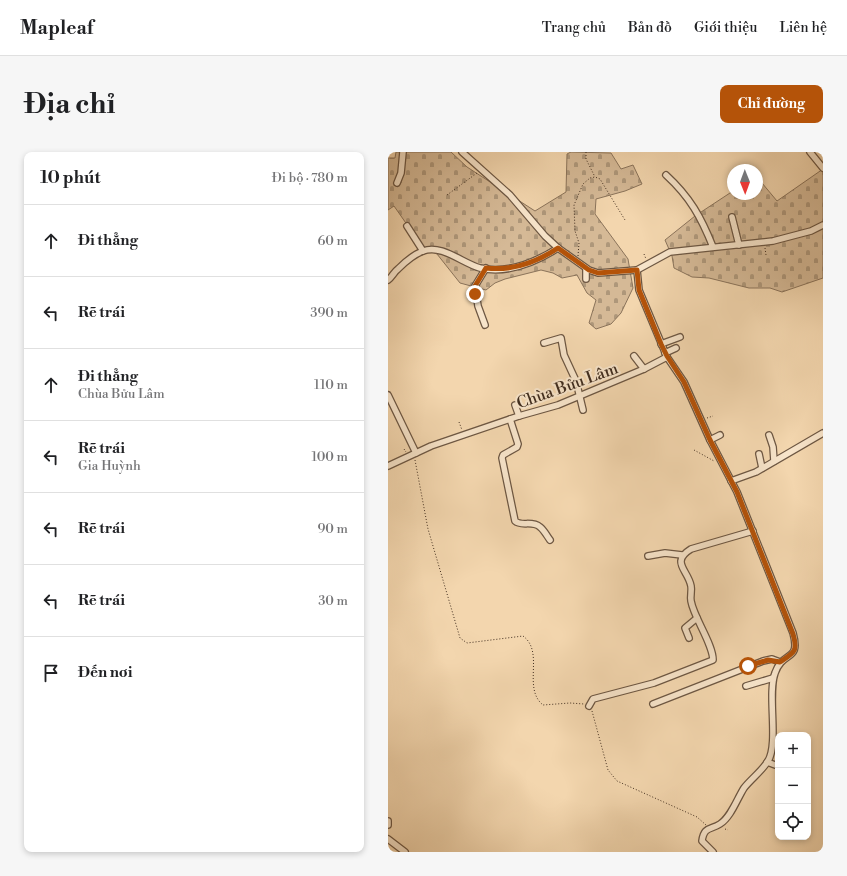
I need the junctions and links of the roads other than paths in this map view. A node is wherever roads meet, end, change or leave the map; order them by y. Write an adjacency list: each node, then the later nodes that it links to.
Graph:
1 (403, 152): 6 (street)
2 (462, 152): 12 (street)
3 (810, 152): 4 (street)
4 (823, 168)
5 (666, 175): 11 (street)
6 (397, 183)
7 (732, 217): 10 (street)
8 (823, 225): 10 (street)
9 (407, 226): 13 (street)
10 (739, 245): 11 (street)
11 (713, 247): 16 (street)
12 (558, 248): 14 (street); 15 (street)
13 (423, 251): 14 (street); 18 (street)
14 (486, 268): 19 (street)
15 (586, 268): 16 (street); 17 (street)
16 (637, 270): 22 (street)
17 (586, 279)
18 (388, 280)
19 (485, 325)
20 (680, 337): 22 (street)
21 (544, 343): 28 (street)
22 (661, 344): 24 (street)
23 (676, 348): 24 (street, Chùa Bửu Lâm)
24 (666, 355): 26 (street, Chùa Bửu Lâm); 36 (street)
25 (634, 356): 26 (street)
26 (644, 369): 28 (street, Chùa Bửu Lâm)
27 (388, 395): 37 (street)
28 (580, 396): 30 (street); 31 (street, Chùa Bửu Lâm)
29 (515, 405): 31 (street)
30 (584, 410)
31 (519, 416): 32 (street, Chùa Bửu Lâm)
32 (510, 420): 37 (street, Chùa Bửu Lâm); 44 (street)
33 (823, 433): 39 (street)
34 (720, 435): 36 (street)
35 (769, 435): 39 (street)
36 (710, 440): 42 (street)
37 (415, 453): 40 (street, Chùa Bửu Lâm)
38 (759, 454): 41 (street)
39 (774, 461): 41 (street)
40 (388, 466)
41 (762, 468): 42 (street)
42 (731, 481): 43 (street)
43 (753, 531): 45 (street); 49 (street)
44 (550, 540)
45 (682, 555): 46 (street); 47 (street)
46 (648, 556)
47 (697, 618): 48 (street); 53 (street)
48 (689, 638)
49 (780, 662): 50 (street); 52 (street)
50 (773, 678): 51 (street); 54 (street)
51 (746, 686)
52 (653, 704)
53 (589, 706)
54 (767, 762): 55 (street); 60 (street)
55 (775, 765)
56 (388, 821): 57 (street)
57 (388, 825)
58 (388, 839): 59 (street)
59 (405, 852)
60 (713, 852)

